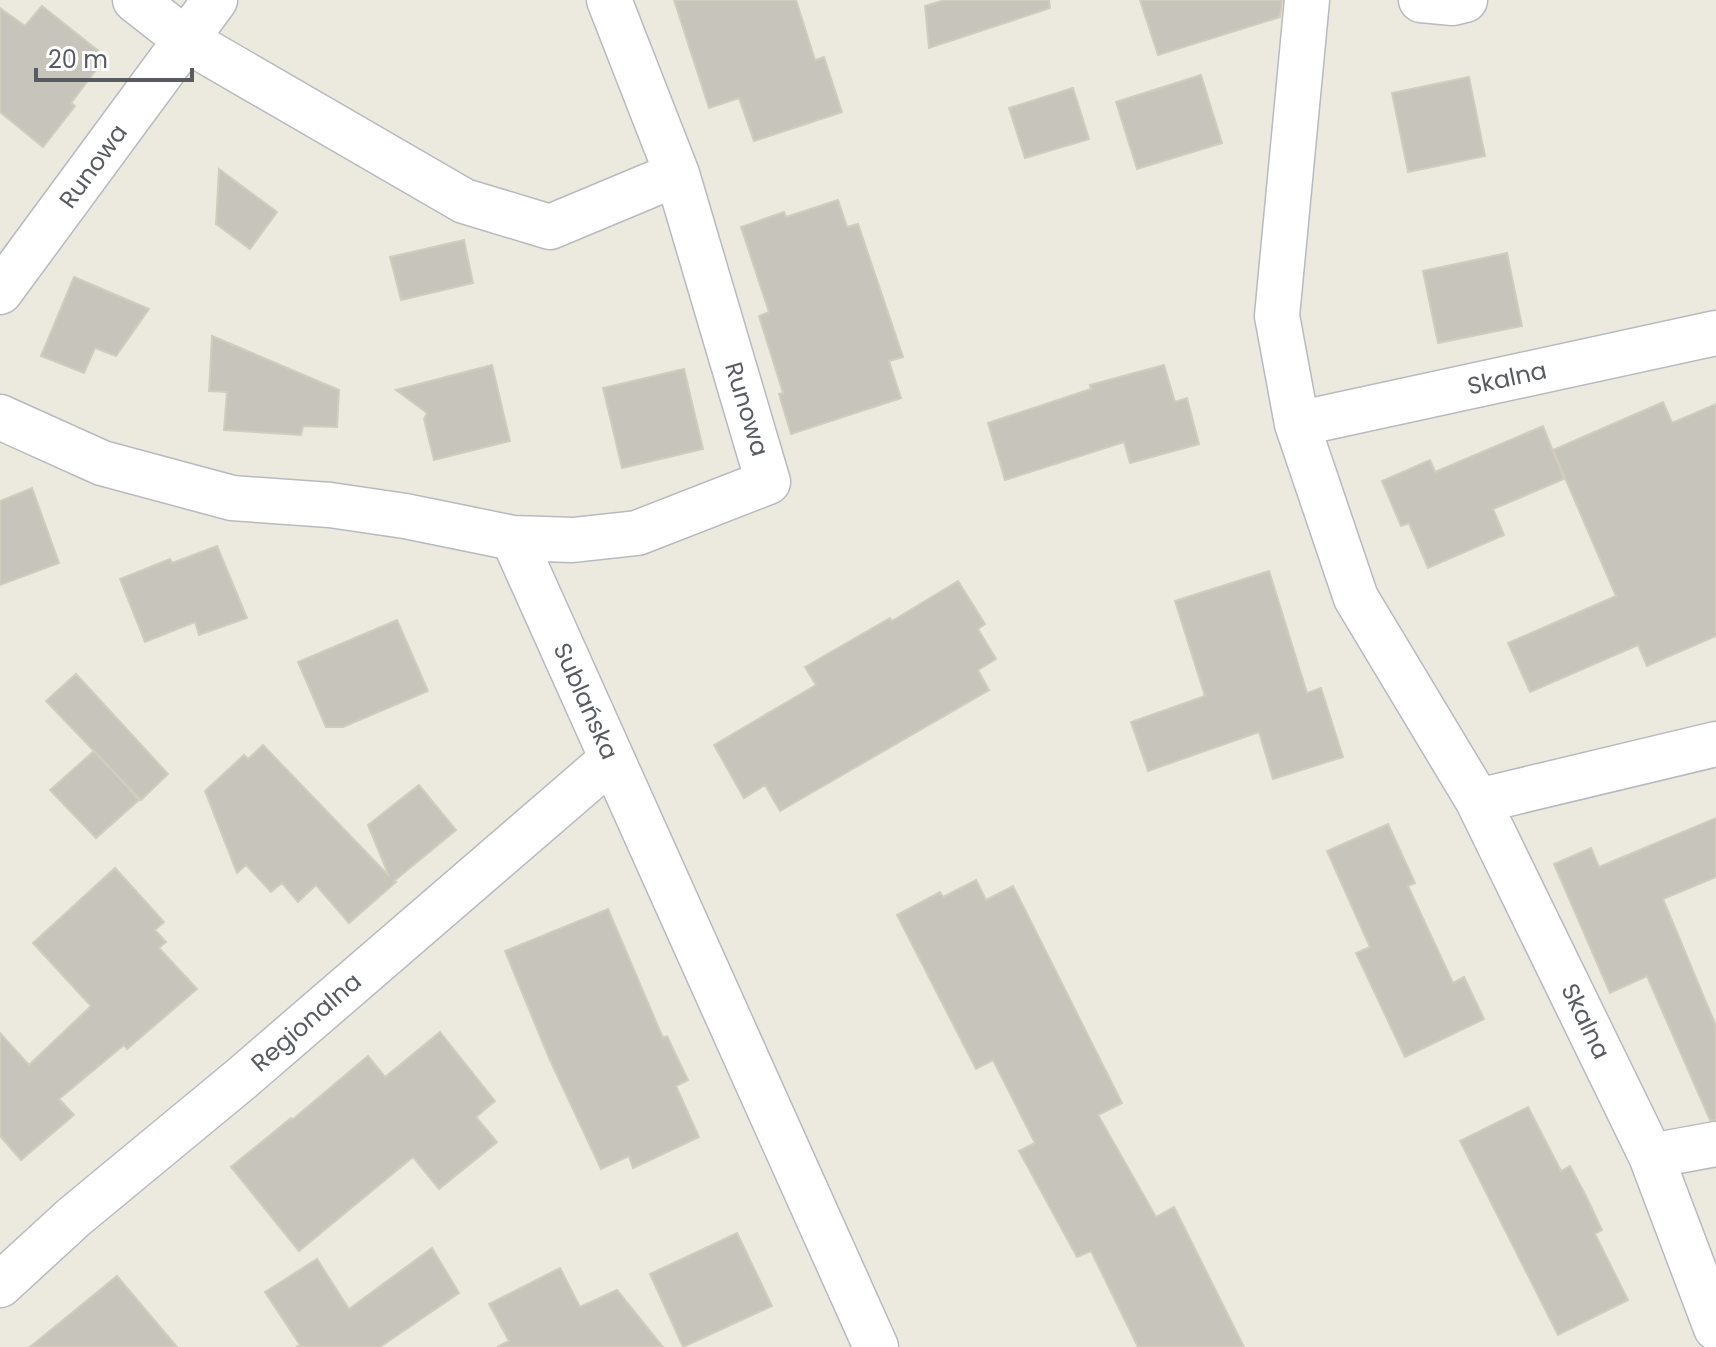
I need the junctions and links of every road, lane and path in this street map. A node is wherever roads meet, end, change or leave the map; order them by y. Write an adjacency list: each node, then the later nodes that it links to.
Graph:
1 (135, 0): 7 (street)
2 (215, 0): 7 (street, Runowa)
3 (609, 0): 8 (street, Runowa)
4 (1421, 0): 5 (street)
5 (1465, 0)
6 (1307, 14): 12 (street, Skalna)
7 (186, 40): 8 (street); 9 (street, Runowa)
8 (677, 174): 13 (street, Runowa)
9 (0, 292)
10 (1716, 333): 12 (street, Skalna)
11 (0, 417): 13 (street)
12 (1297, 424): 16 (street, Skalna)
13 (513, 538): 15 (street, Sublańska)
14 (1716, 744): 16 (street)
15 (612, 759): 19 (street, Regionalna); 21 (street, Sublańska)
16 (1478, 801): 18 (street, Skalna)
17 (1716, 1144): 18 (street)
18 (1651, 1156): 20 (street, Skalna)
19 (0, 1285)
20 (1716, 1328)
21 (874, 1347)

